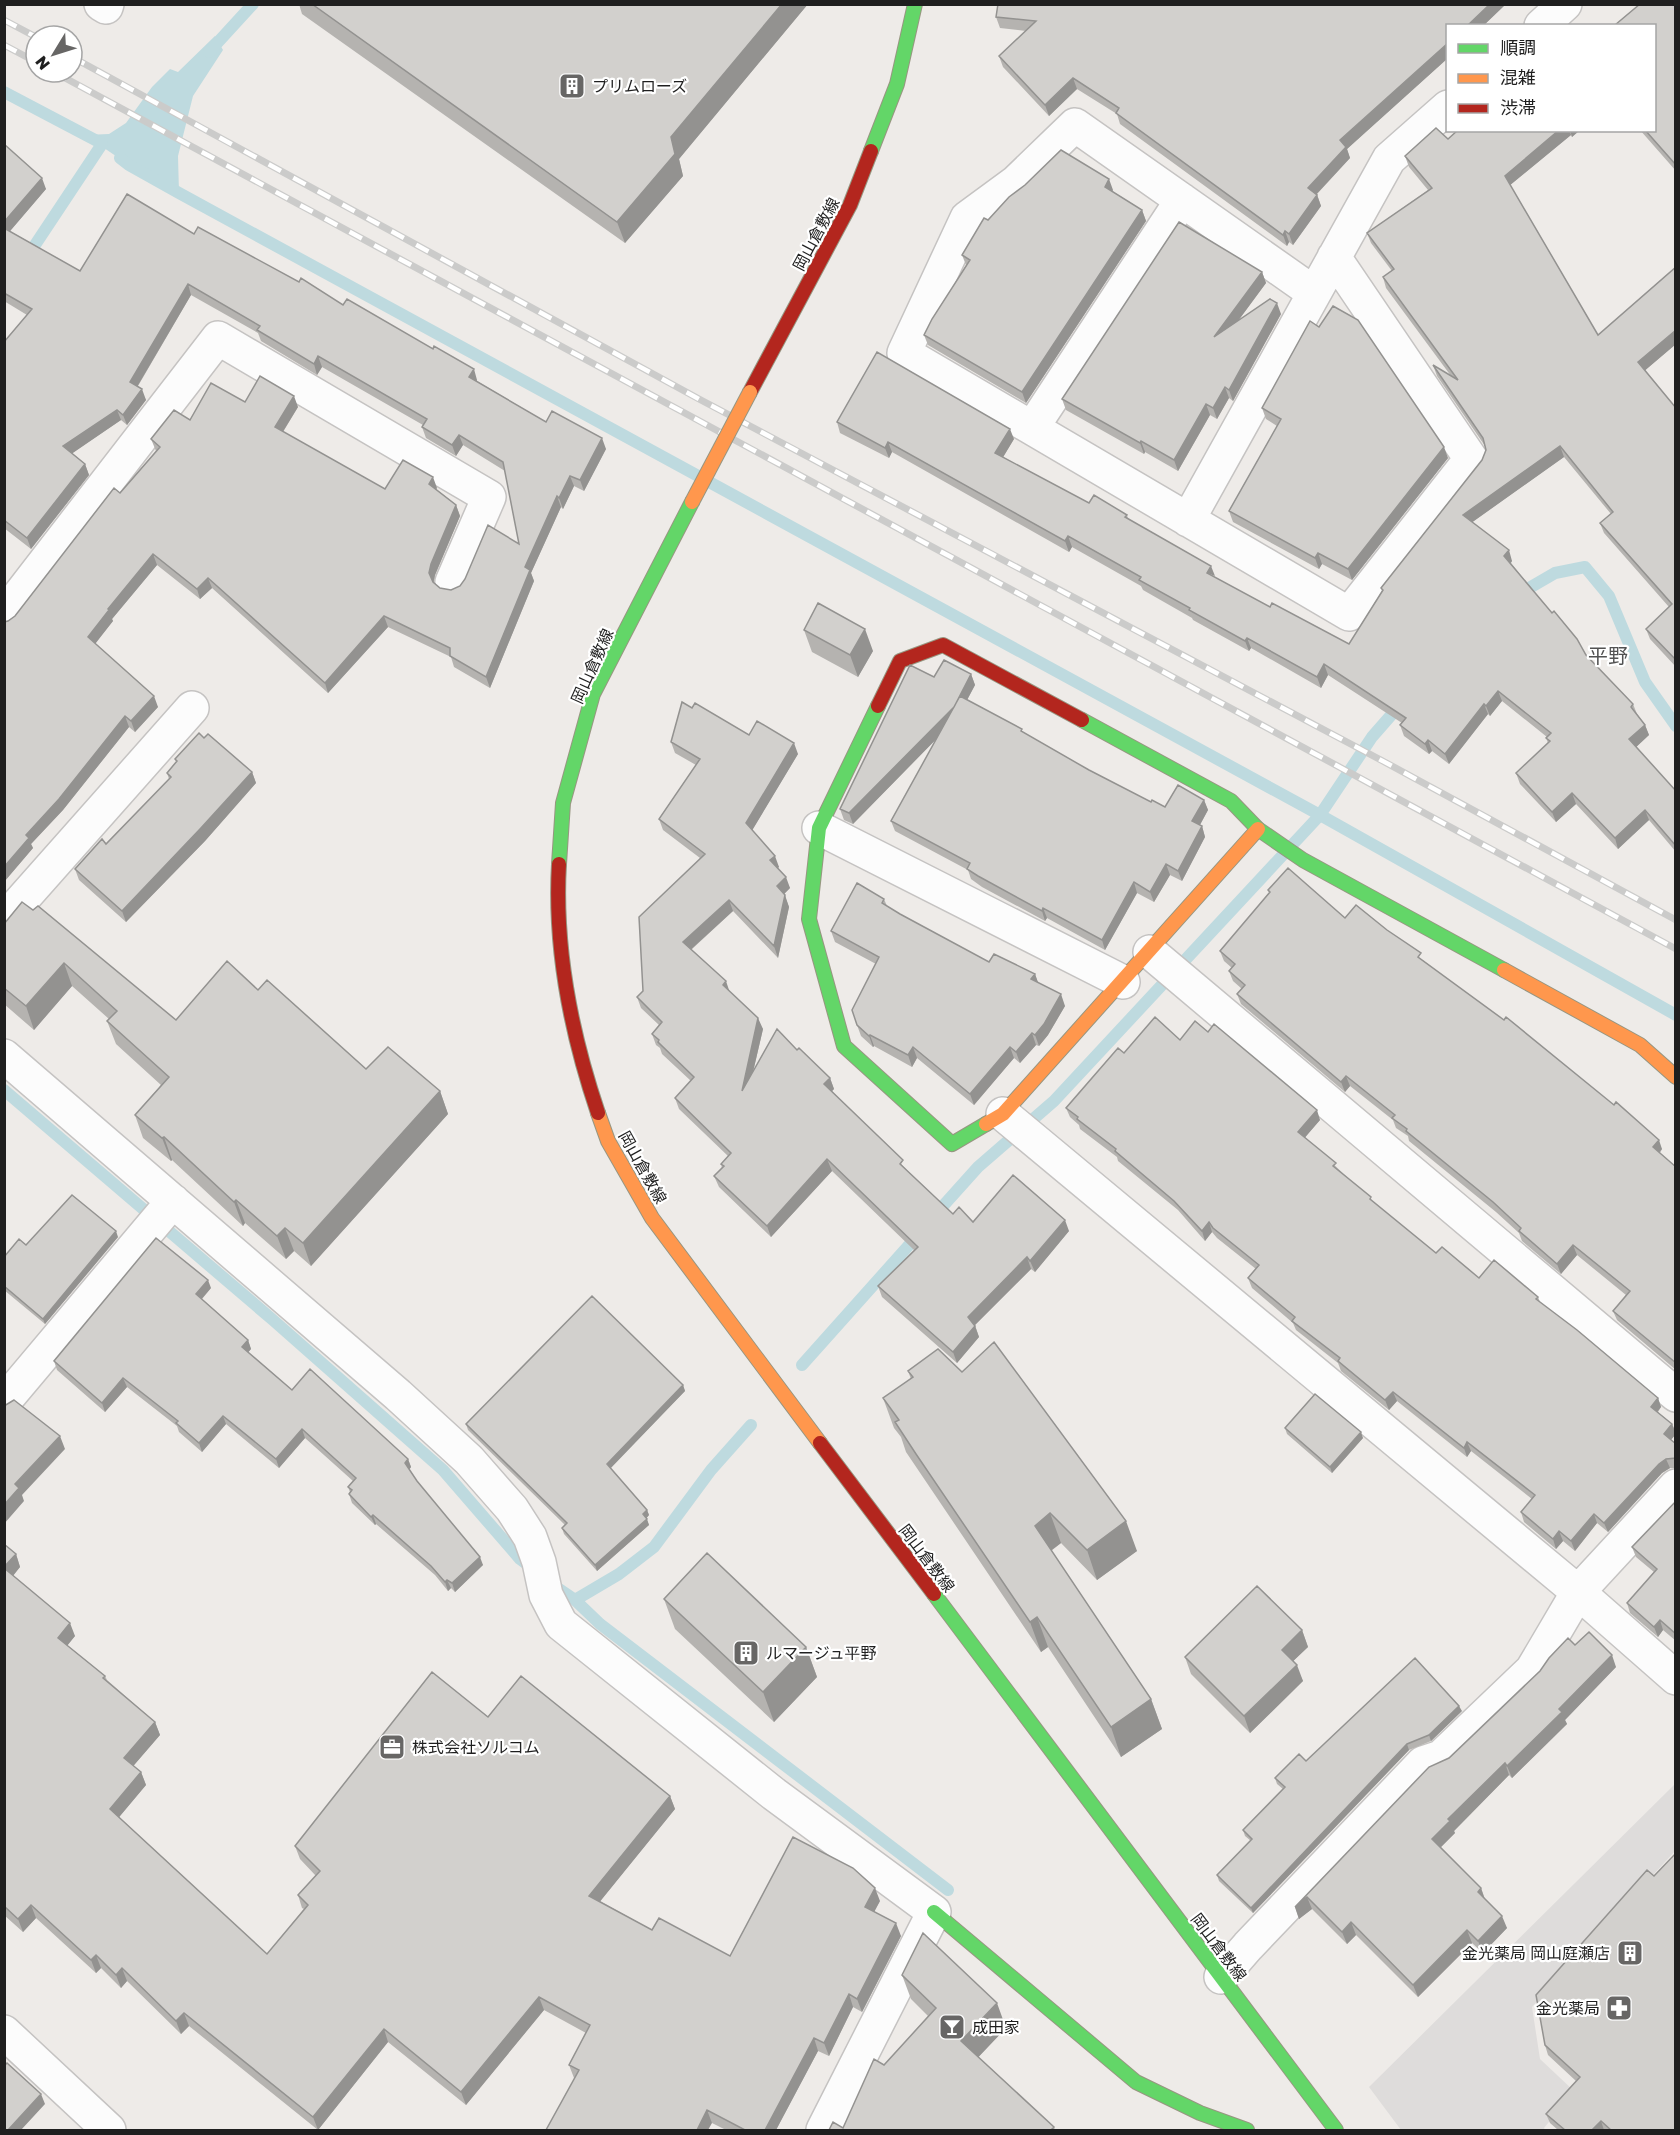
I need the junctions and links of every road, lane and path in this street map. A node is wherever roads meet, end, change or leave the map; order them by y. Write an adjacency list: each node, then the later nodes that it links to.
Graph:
1 (101, 4): 2 (street)
2 (107, 4)
3 (915, 4): 30 (main road, 岡山倉敷線, bridge)
4 (1565, 4): 5 (street)
5 (1543, 24)
6 (1446, 109): 8 (street)
7 (1182, 200): 9 (street); 10 (street); 10 (street)
8 (1334, 257): 9 (street); 11 (street)
9 (1314, 293): 11 (street)
10 (1032, 428): 11 (street)
11 (1188, 520)
12 (452, 582): 13 (street)
13 (4, 615)
14 (192, 708): 17 (street)
15 (819, 828): 16 (main road); 19 (street); 22 (main road)
16 (1258, 829): 18 (main road); 21 (main road)
17 (4, 920)
18 (1155, 957): 19 (main road); 24 (street)
19 (1123, 982): 22 (main road)
20 (4, 1056): 23 (street)
21 (1676, 1077)
22 (1016, 1126): 27 (street)
23 (162, 1214): 25 (street); 29 (street)
24 (1676, 1395)
25 (4, 1402)
26 (1676, 1486): 27 (street)
27 (1578, 1592): 28 (street); 30 (street)
28 (1676, 1678)
29 (934, 1912): 33 (street); 34 (main road)
30 (1221, 1977): 35 (main road, 岡山倉敷線)
31 (4, 2032): 32 (street)
32 (97, 2126)
33 (823, 2130)
34 (1247, 2130)
35 (1336, 2130)

